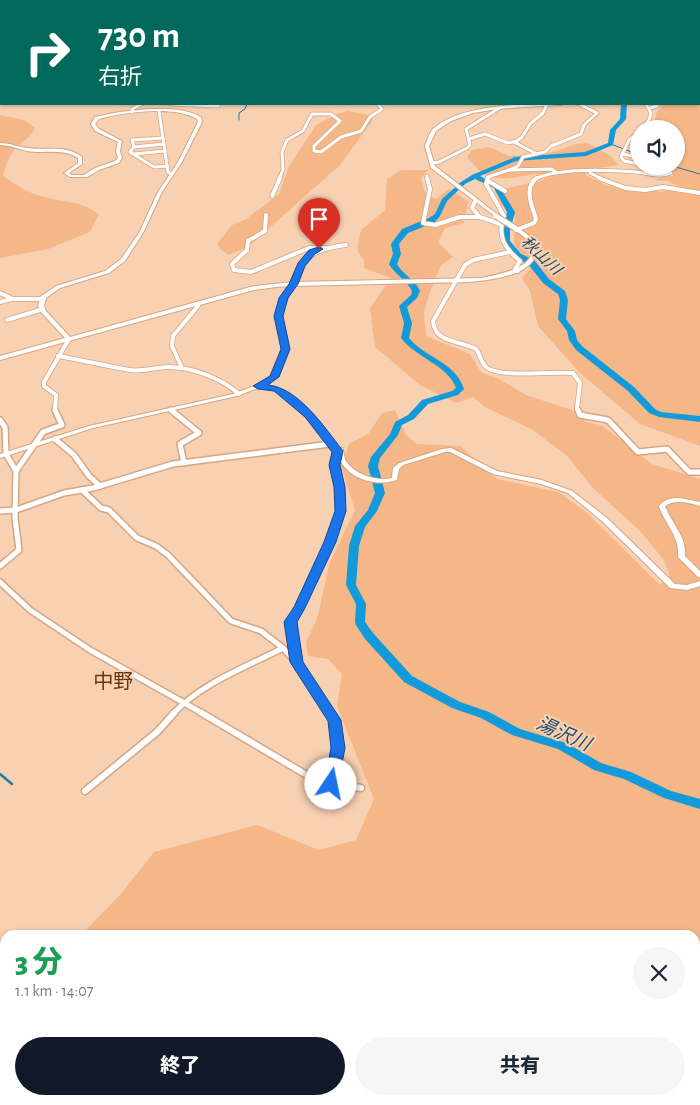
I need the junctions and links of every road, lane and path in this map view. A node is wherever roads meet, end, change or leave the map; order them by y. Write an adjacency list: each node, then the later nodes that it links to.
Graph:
1 (140, 105): 13 (street)
2 (184, 105): 3 (street)
3 (218, 105)
4 (379, 105): 39 (street)
5 (532, 105): 10 (street)
6 (547, 105): 18 (street)
7 (581, 105): 25 (street)
8 (647, 105): 11 (street)
9 (656, 105): 11 (street)
10 (501, 107): 16 (street); 28 (street)
11 (650, 108): 14 (street)
12 (159, 111): 13 (street); 15 (street); 34 (street)
13 (132, 112): 19 (street)
14 (649, 120)
15 (164, 138): 20 (street); 21 (street)
16 (469, 139): 18 (street); 28 (street)
17 (630, 139): 23 (street)
18 (514, 142): 25 (street)
19 (0, 144)
20 (164, 144): 21 (street); 22 (street)
21 (134, 147): 24 (street)
22 (165, 151): 24 (street); 29 (street)
23 (623, 151): 26 (street); 27 (street)
24 (134, 154): 29 (street)
25 (537, 154): 30 (street)
26 (630, 154)
27 (630, 162)
28 (431, 163): 40 (street)
29 (167, 166): 34 (street)
30 (509, 170): 33 (street); 36 (street)
31 (590, 172): 32 (street); 33 (street); 38 (street)
32 (630, 172)
33 (558, 173): 44 (street)
34 (172, 174): 53 (street)
35 (427, 176): 42 (street)
36 (487, 182): 37 (street); 43 (street)
37 (505, 191)
38 (700, 193)
39 (272, 196)
40 (475, 201): 42 (street); 44 (street, bridge)
41 (266, 215): 46 (street)
42 (479, 217): 43 (street)
43 (500, 224): 47 (street)
44 (516, 229): 48 (street)
45 (346, 245): 46 (street)
46 (324, 248): 50 (street)
47 (510, 252): 48 (street); 49 (street)
48 (518, 271): 49 (street)
49 (456, 282): 50 (street); 72 (street)
50 (293, 284): 55 (street); 62 (street)
51 (0, 293): 52 (street)
52 (13, 299): 53 (street); 54 (street)
53 (42, 299): 56 (street)
54 (0, 302)
55 (197, 304): 58 (street); 61 (street)
56 (43, 309): 57 (street); 58 (street)
57 (7, 320)
58 (70, 339): 59 (street); 60 (street)
59 (58, 356): 61 (street); 67 (street)
60 (0, 358)
61 (182, 368): 63 (street)
62 (258, 386): 63 (street); 68 (street)
63 (239, 394): 64 (street)
64 (171, 410): 66 (street); 70 (street)
65 (0, 420): 69 (street)
66 (55, 439): 67 (street); 73 (street)
67 (32, 446): 69 (street); 71 (street)
68 (332, 446): 70 (street); 81 (street); 83 (street)
69 (3, 455): 71 (street)
70 (184, 463): 73 (street)
71 (16, 471): 76 (street)
72 (700, 472)
73 (100, 486): 74 (street)
74 (82, 490): 76 (street); 82 (street)
75 (700, 504): 79 (street)
76 (16, 510): 77 (street); 78 (street)
77 (0, 511)
78 (0, 566)
79 (700, 575)
80 (0, 582): 84 (street)
81 (700, 583)
82 (283, 648): 83 (street); 84 (street)
83 (296, 662): 85 (street)
84 (183, 703): 85 (street); 87 (street)
85 (331, 784): 86 (street)
86 (361, 788)
87 (86, 791)

